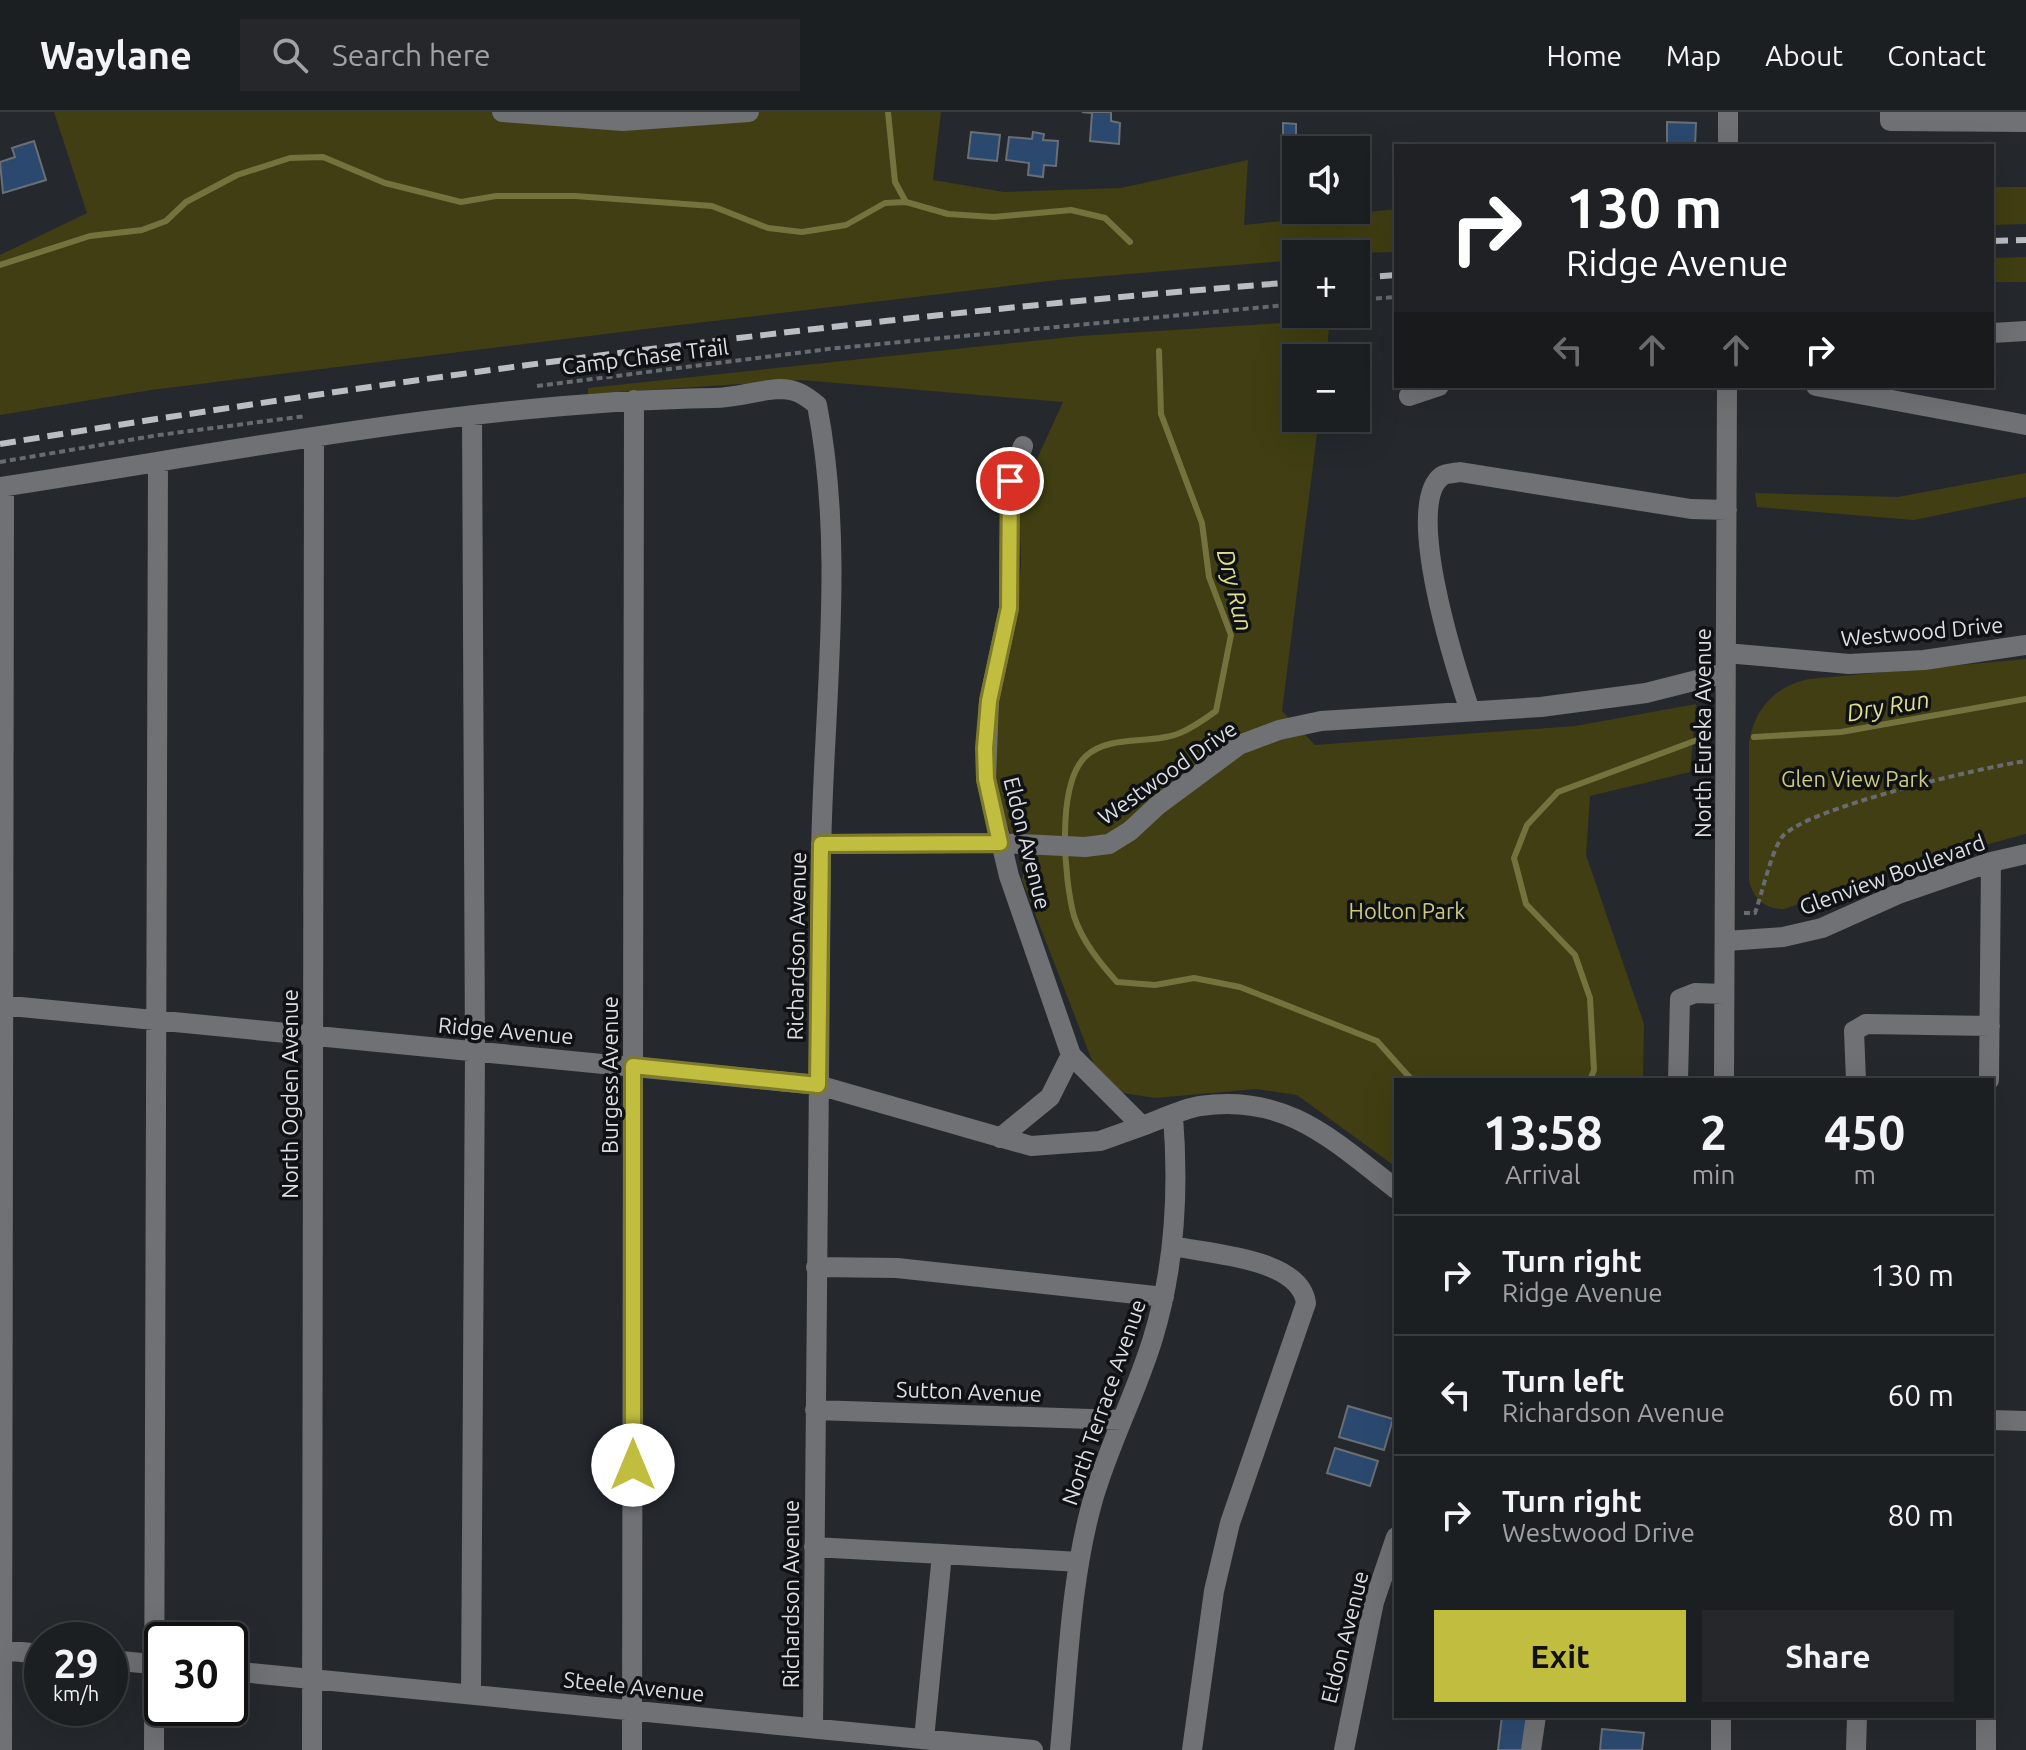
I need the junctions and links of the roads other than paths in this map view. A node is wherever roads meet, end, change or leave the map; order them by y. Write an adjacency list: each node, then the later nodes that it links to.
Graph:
1 (502, 112): 4 (street)
2 (1728, 112): 6 (street)
3 (1890, 112): 5 (street)
4 (741, 113)
5 (2026, 122)
6 (1728, 144)
7 (2026, 331): 8 (street)
8 (1994, 333)
9 (1433, 388): 12 (street)
10 (1727, 388): 20 (street, North Eureka Avenue)
11 (1827, 388): 15 (street)
12 (1409, 396)
13 (634, 400): 14 (street); 25 (street, Richardson Avenue); 36 (street, Burgess Avenue)
14 (472, 417): 16 (street); 34 (street)
15 (2026, 425)
16 (314, 439): 18 (street); 33 (street, North Ogden Avenue)
17 (1023, 446): 24 (street, Eldon Avenue)
18 (158, 463): 19 (street); 31 (street)
19 (2, 487): 30 (street)
20 (1727, 510): 22 (street, North Eureka Avenue); 23 (street)
21 (2026, 645): 22 (street, Westwood Drive)
22 (1726, 663): 23 (street, Westwood Drive); 28 (street, North Eureka Avenue)
23 (1470, 711): 24 (street, Westwood Drive)
24 (1000, 843): 25 (street, Westwood Drive); 35 (street, Eldon Avenue)
25 (821, 844): 41 (street, Richardson Avenue)
26 (2026, 854): 27 (street, Glenview Boulevard)
27 (1991, 862): 28 (street, Glenview Boulevard); 32 (street)
28 (1726, 941): 29 (street, North Eureka Avenue)
29 (1724, 994): 37 (street); 38 (street, North Eureka Avenue)
30 (1, 1005): 31 (street, Ridge Avenue); 58 (street)
31 (155, 1021): 33 (street, Ridge Avenue); 57 (street)
32 (1990, 1026): 39 (street); 40 (street)
33 (313, 1037): 34 (street, Ridge Avenue); 61 (street, North Ogden Avenue)
34 (475, 1052): 36 (street, Ridge Avenue); 62 (street)
35 (1071, 1055): 43 (street, Eldon Avenue); 44 (street)
36 (633, 1066): 41 (street, Ridge Avenue); 63 (street, Burgess Avenue)
37 (1678, 1078)
38 (1724, 1078)
39 (1856, 1078)
40 (1989, 1078)
41 (818, 1085): 44 (street, Ridge Avenue); 47 (street, Richardson Avenue)
42 (1173, 1116): 43 (street); 45 (street); 46 (street, North Terrace Avenue)
43 (1142, 1126): 44 (street, Ridge Avenue)
44 (1000, 1138)
45 (1394, 1187)
46 (1173, 1246): 48 (street, North Terrace Avenue); 78 (street)
47 (816, 1267): 48 (street); 49 (street, Richardson Avenue)
48 (1164, 1297): 50 (street, North Terrace Avenue)
49 (815, 1410): 50 (street, Sutton Avenue); 54 (street, Richardson Avenue)
50 (1121, 1420): 56 (street, North Terrace Avenue)
51 (1994, 1420): 52 (street)
52 (2026, 1421)
53 (1394, 1543): 79 (street, Eldon Avenue)
54 (814, 1547): 55 (street); 69 (street, Richardson Avenue)
55 (942, 1554): 56 (street); 70 (street)
56 (1079, 1562): 77 (street, North Terrace Avenue)
57 (159, 1622)
58 (1, 1650): 59 (street); 71 (street)
59 (24, 1652)
60 (248, 1673): 61 (street, Steele Avenue)
61 (312, 1679): 62 (street, Steele Avenue); 73 (street, North Ogden Avenue)
62 (471, 1695): 63 (street, Steele Avenue)
63 (632, 1710): 69 (street, Steele Avenue); 74 (street, Burgess Avenue)
64 (1536, 1718): 80 (street)
65 (1721, 1718): 81 (street)
66 (1857, 1718): 82 (street)
67 (1986, 1718): 83 (street)
68 (155, 1726): 72 (street)
69 (817, 1729): 70 (street, Steele Avenue); 75 (street, Richardson Avenue)
70 (924, 1739): 76 (street, Steele Avenue)
71 (2, 1750)
72 (154, 1750)
73 (312, 1750)
74 (632, 1750)
75 (821, 1750)
76 (1033, 1750)
77 (1060, 1750)
78 (1192, 1750)
79 (1344, 1750)
80 (1531, 1750)
81 (1721, 1750)
82 (1856, 1750)
83 (1986, 1750)

